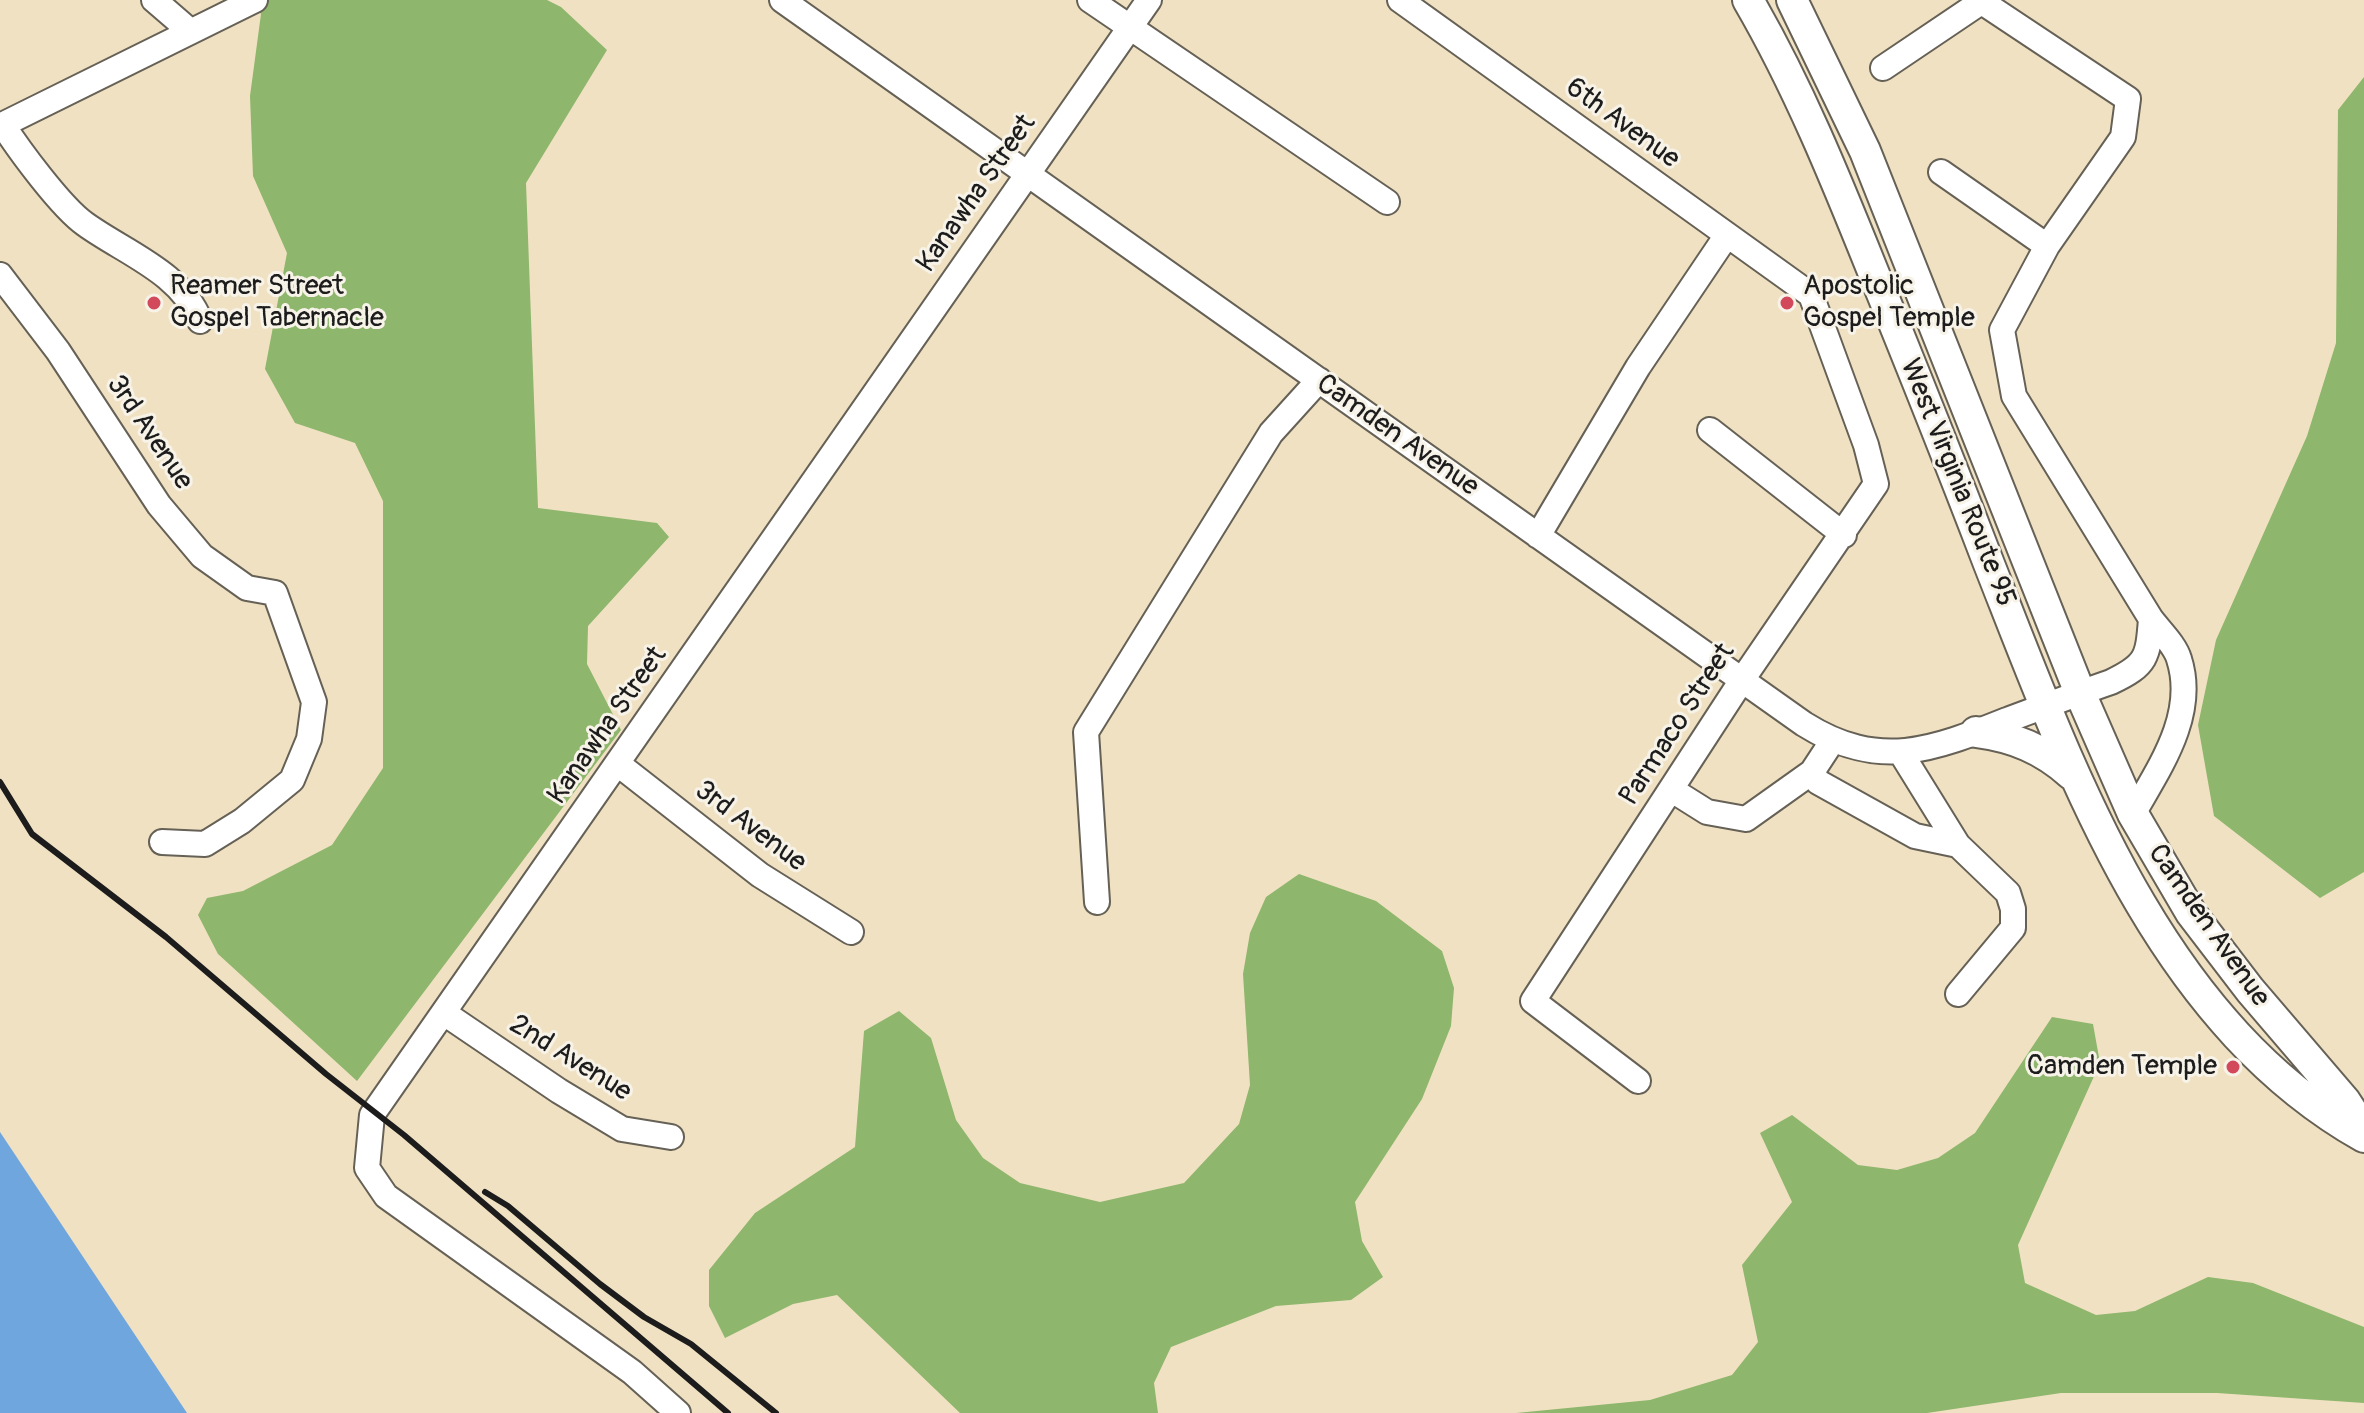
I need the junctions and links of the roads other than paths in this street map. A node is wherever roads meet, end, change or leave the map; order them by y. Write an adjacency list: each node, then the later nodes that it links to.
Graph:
1 (154, 0): 11 (street)
2 (255, 0): 11 (street)
3 (782, 0): 15 (street, Camden Avenue)
4 (1090, 0): 10 (street)
5 (1149, 0): 10 (street, Kanawha Street)
6 (1400, 0): 17 (street, 6th Avenue)
7 (1748, 0): 29 (main road, West Virginia Route 95)
8 (1792, 0): 28 (main road, West Virginia Route 95)
9 (1980, 1): 12 (street); 18 (street)
10 (1128, 28): 15 (street, Kanawha Street); 16 (street)
11 (190, 31): 13 (street)
12 (1883, 68)
13 (1, 125): 20 (street)
14 (1941, 172): 18 (street)
15 (1026, 174): 21 (street, Camden Avenue); 33 (street, Kanawha Street)
16 (1387, 202)
17 (1727, 235): 23 (street, 6th Avenue); 25 (street)
18 (2047, 246): 26 (street)
19 (0, 275): 38 (street, 3rd Avenue)
20 (200, 321)
21 (1319, 380): 25 (street, Camden Avenue); 40 (street)
22 (1710, 430): 24 (street)
23 (1876, 484): 24 (street, Parmaco Street)
24 (1844, 535): 27 (street, Parmaco Street)
25 (1538, 536): 27 (street, Camden Avenue)
26 (2151, 619): 28 (street); 37 (street)
27 (1742, 680): 31 (street, Camden Avenue); 36 (street, Parmaco Street)
28 (2080, 693): 29 (street, Camden Avenue); 37 (main road, Camden Avenue)
29 (2044, 706): 30 (street, Camden Avenue); 35 (main road, Camden Avenue)
30 (1976, 732): 32 (street, Camden Avenue); 35 (main road)
31 (1833, 740): 32 (street, Camden Avenue); 34 (street)
32 (1901, 753): 39 (street)
33 (618, 764): 41 (street, 3rd Avenue); 43 (street, Kanawha Street)
34 (1812, 772): 36 (street); 39 (street)
35 (2075, 778): 47 (main road, Camden Avenue)
36 (1672, 790): 44 (street, Parmaco Street)
37 (2133, 814): 45 (main road, Camden Avenue)
38 (162, 842)
39 (1958, 845): 42 (street)
40 (1097, 902)
41 (851, 932)
42 (1958, 994)
43 (444, 1013): 46 (street, 2nd Avenue); 48 (street, Kanawha Street)
44 (1638, 1081)
45 (2364, 1130)
46 (671, 1137)
47 (2364, 1137)
48 (678, 1413)

